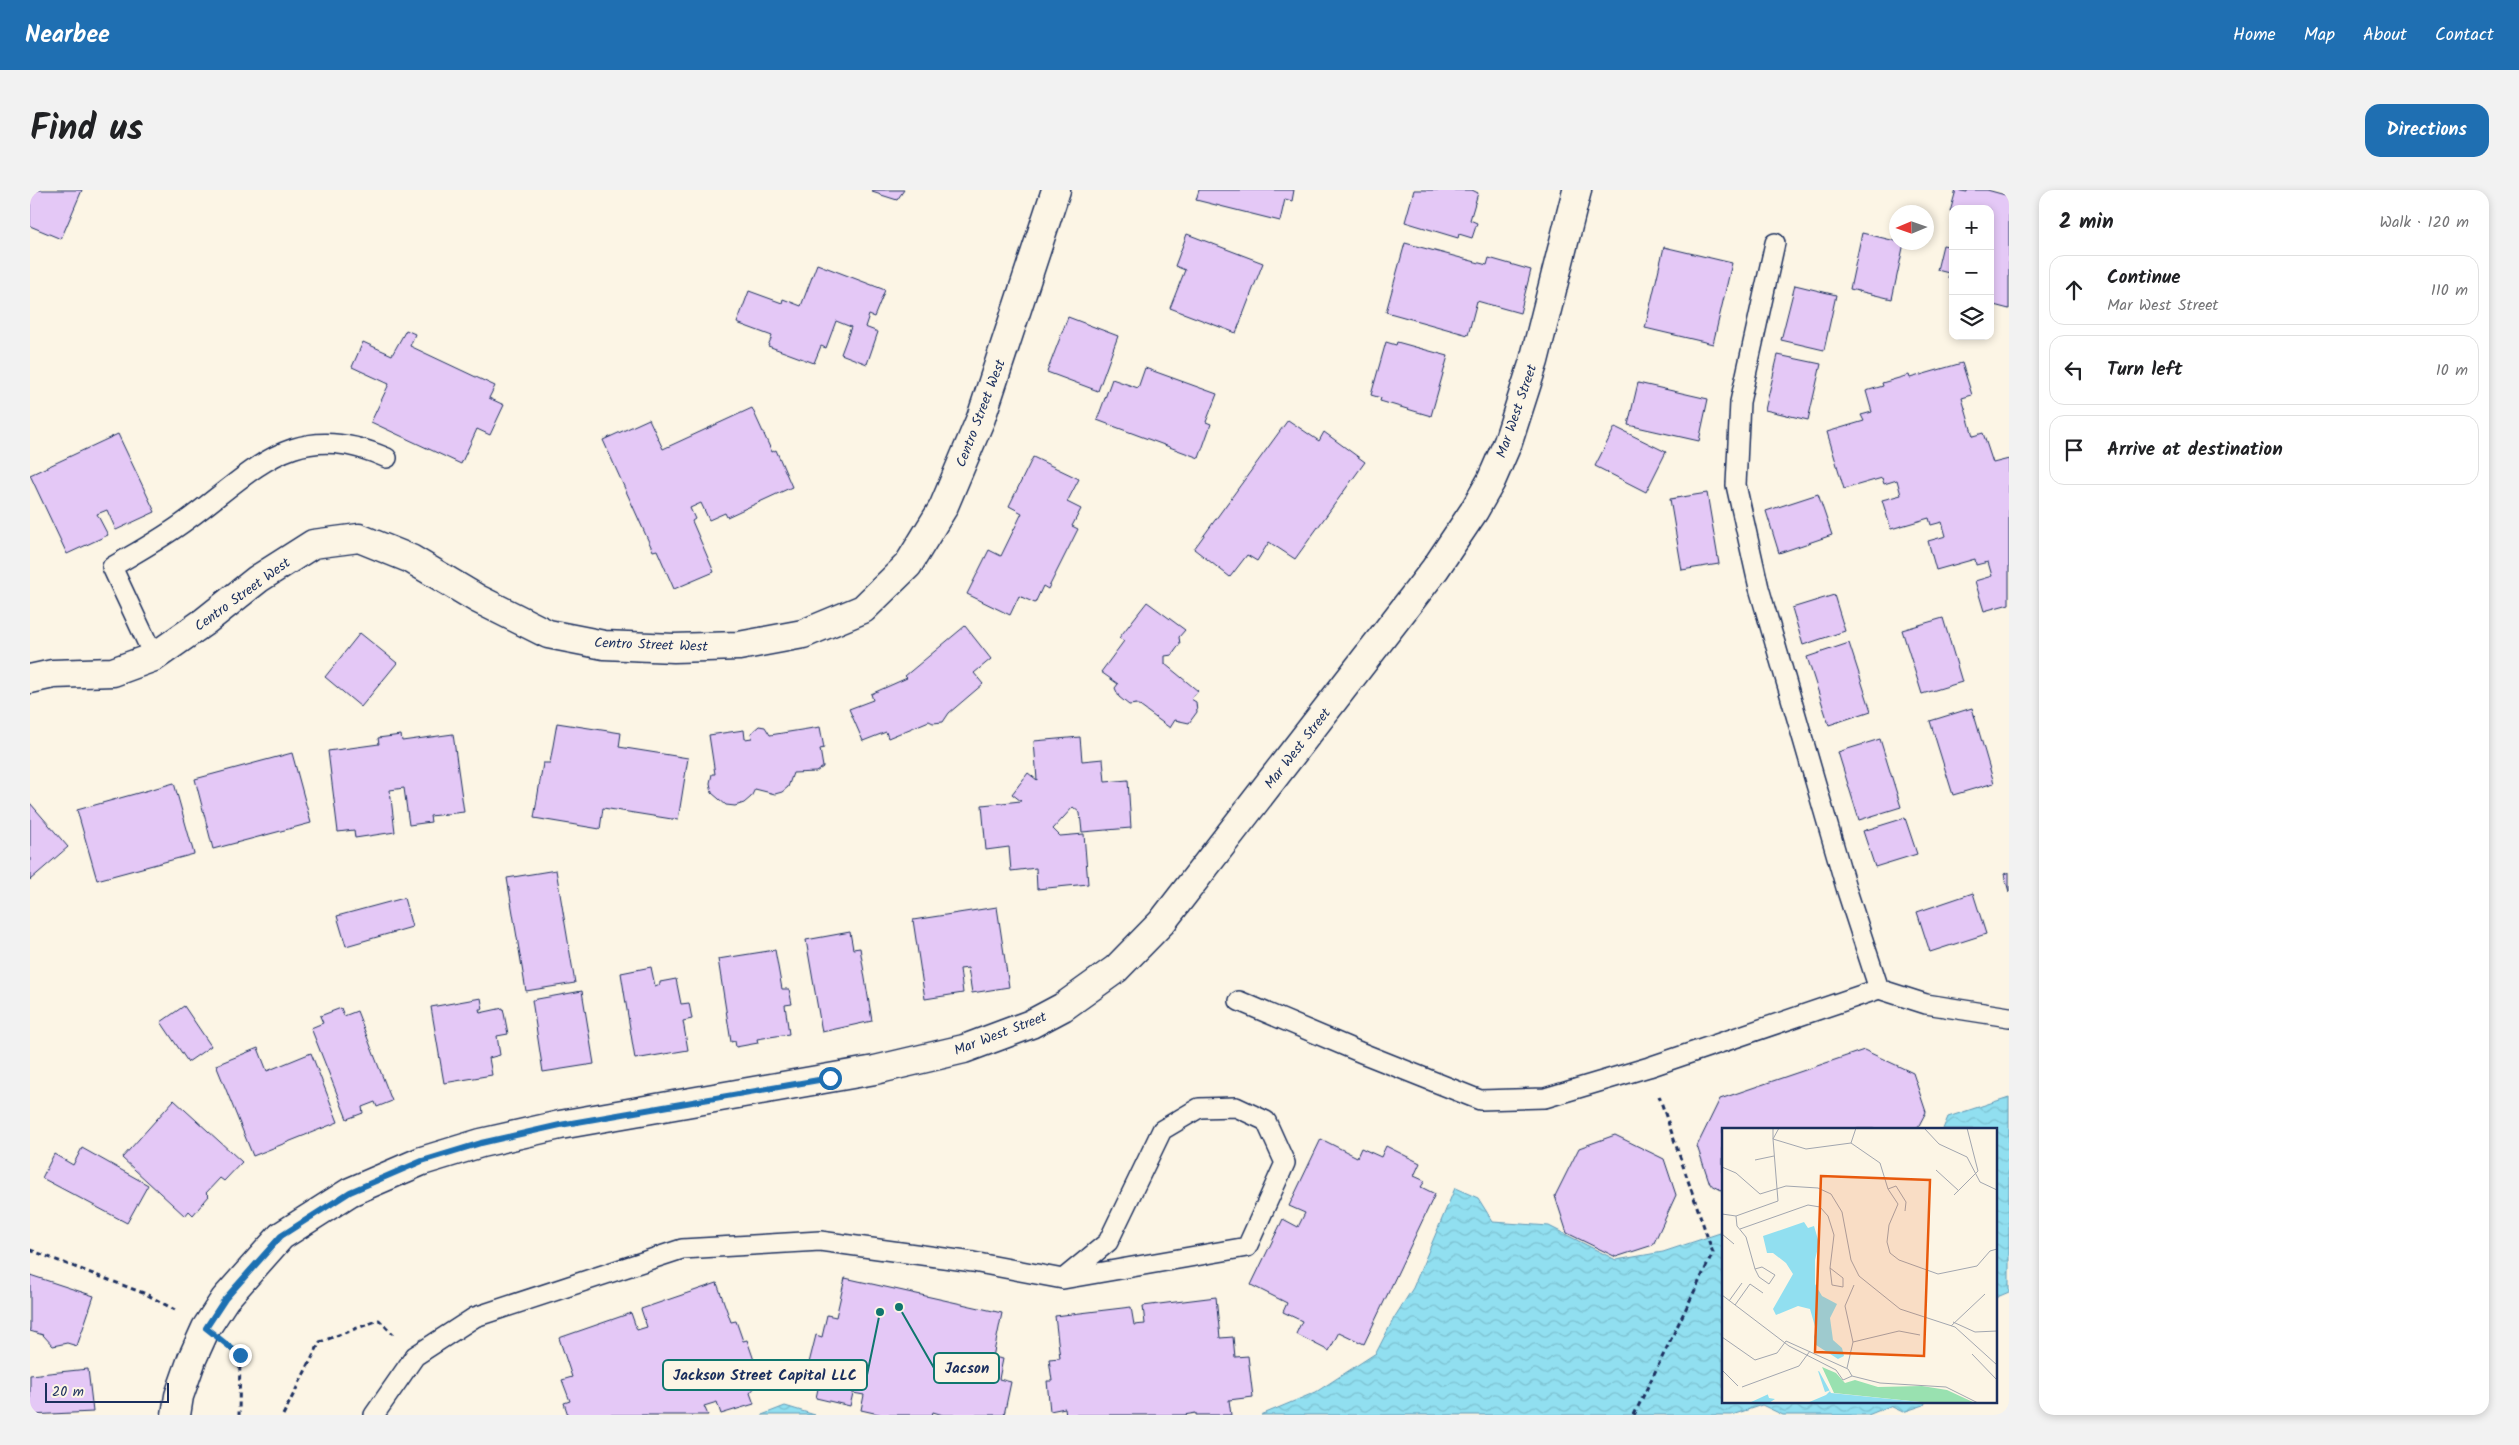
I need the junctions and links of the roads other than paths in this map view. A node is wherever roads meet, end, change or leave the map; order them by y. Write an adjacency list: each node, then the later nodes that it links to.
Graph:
1 (1056, 190): 5 (street, Centro Street West)
2 (1577, 190): 11 (street, Mar West Street)
3 (1775, 244): 7 (lane)
4 (387, 458): 5 (lane)
5 (154, 657): 6 (street, Centro Street West)
6 (30, 680)
7 (1880, 988): 8 (lane); 9 (lane)
8 (1240, 1000)
9 (2009, 1018)
10 (1063, 1279): 10 (lane); 12 (lane)
11 (176, 1415)
12 (374, 1415)

